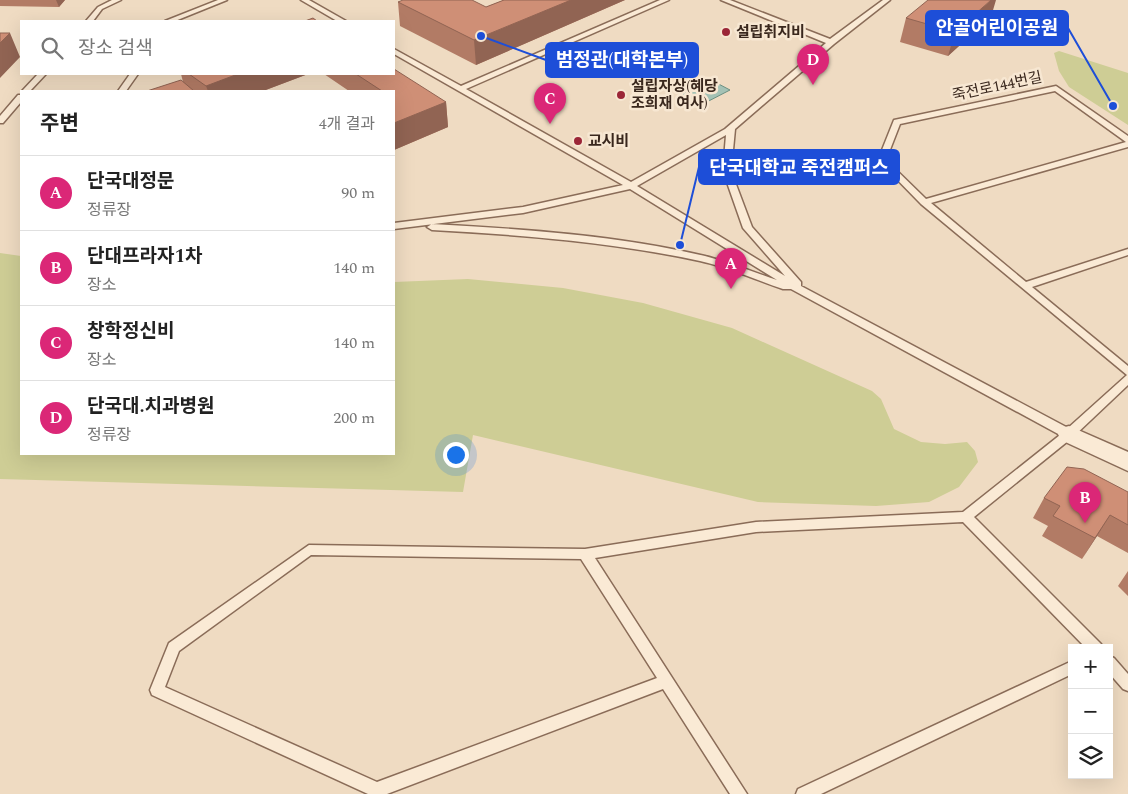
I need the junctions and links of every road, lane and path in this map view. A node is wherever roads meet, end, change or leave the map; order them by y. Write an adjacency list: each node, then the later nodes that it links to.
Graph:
1 (118, 0): 7 (lane)
2 (224, 0): 8 (lane)
3 (304, 0): 9 (lane)
4 (666, 0): 14 (lane)
5 (724, 0): 10 (lane)
6 (887, 0): 10 (lane)
7 (90, 20)
8 (172, 20)
9 (340, 20)
10 (831, 42): 19 (lane)
11 (395, 52): 14 (lane)
12 (41, 75): 15 (lane)
13 (133, 75): 16 (lane)
14 (460, 89): 22 (lane)
15 (27, 90)
16 (123, 90)
17 (20, 98): 18 (lane)
18 (0, 121)
19 (731, 128): 22 (lane); 28 (lane)
20 (1128, 140): 23 (lane, 죽전로144번길)
21 (1128, 144): 23 (lane)
22 (631, 186): 24 (lane); 28 (lane)
23 (924, 202): 27 (lane)
24 (395, 226)
25 (395, 226): 28 (lane)
26 (1128, 252): 27 (lane)
27 (1024, 286): 29 (lane)
28 (805, 293): 31 (lane)
29 (1128, 372)
30 (1128, 379): 31 (lane)
31 (1069, 434): 32 (street); 33 (lane)
32 (1128, 462)
33 (966, 517): 34 (lane); 35 (lane)
34 (585, 554): 38 (lane); 38 (lane)
35 (1092, 644)
36 (1113, 667): 39 (lane)
37 (1068, 669): 41 (lane)
38 (666, 681): 40 (lane)
39 (1128, 684)
40 (738, 794)
41 (804, 794)

